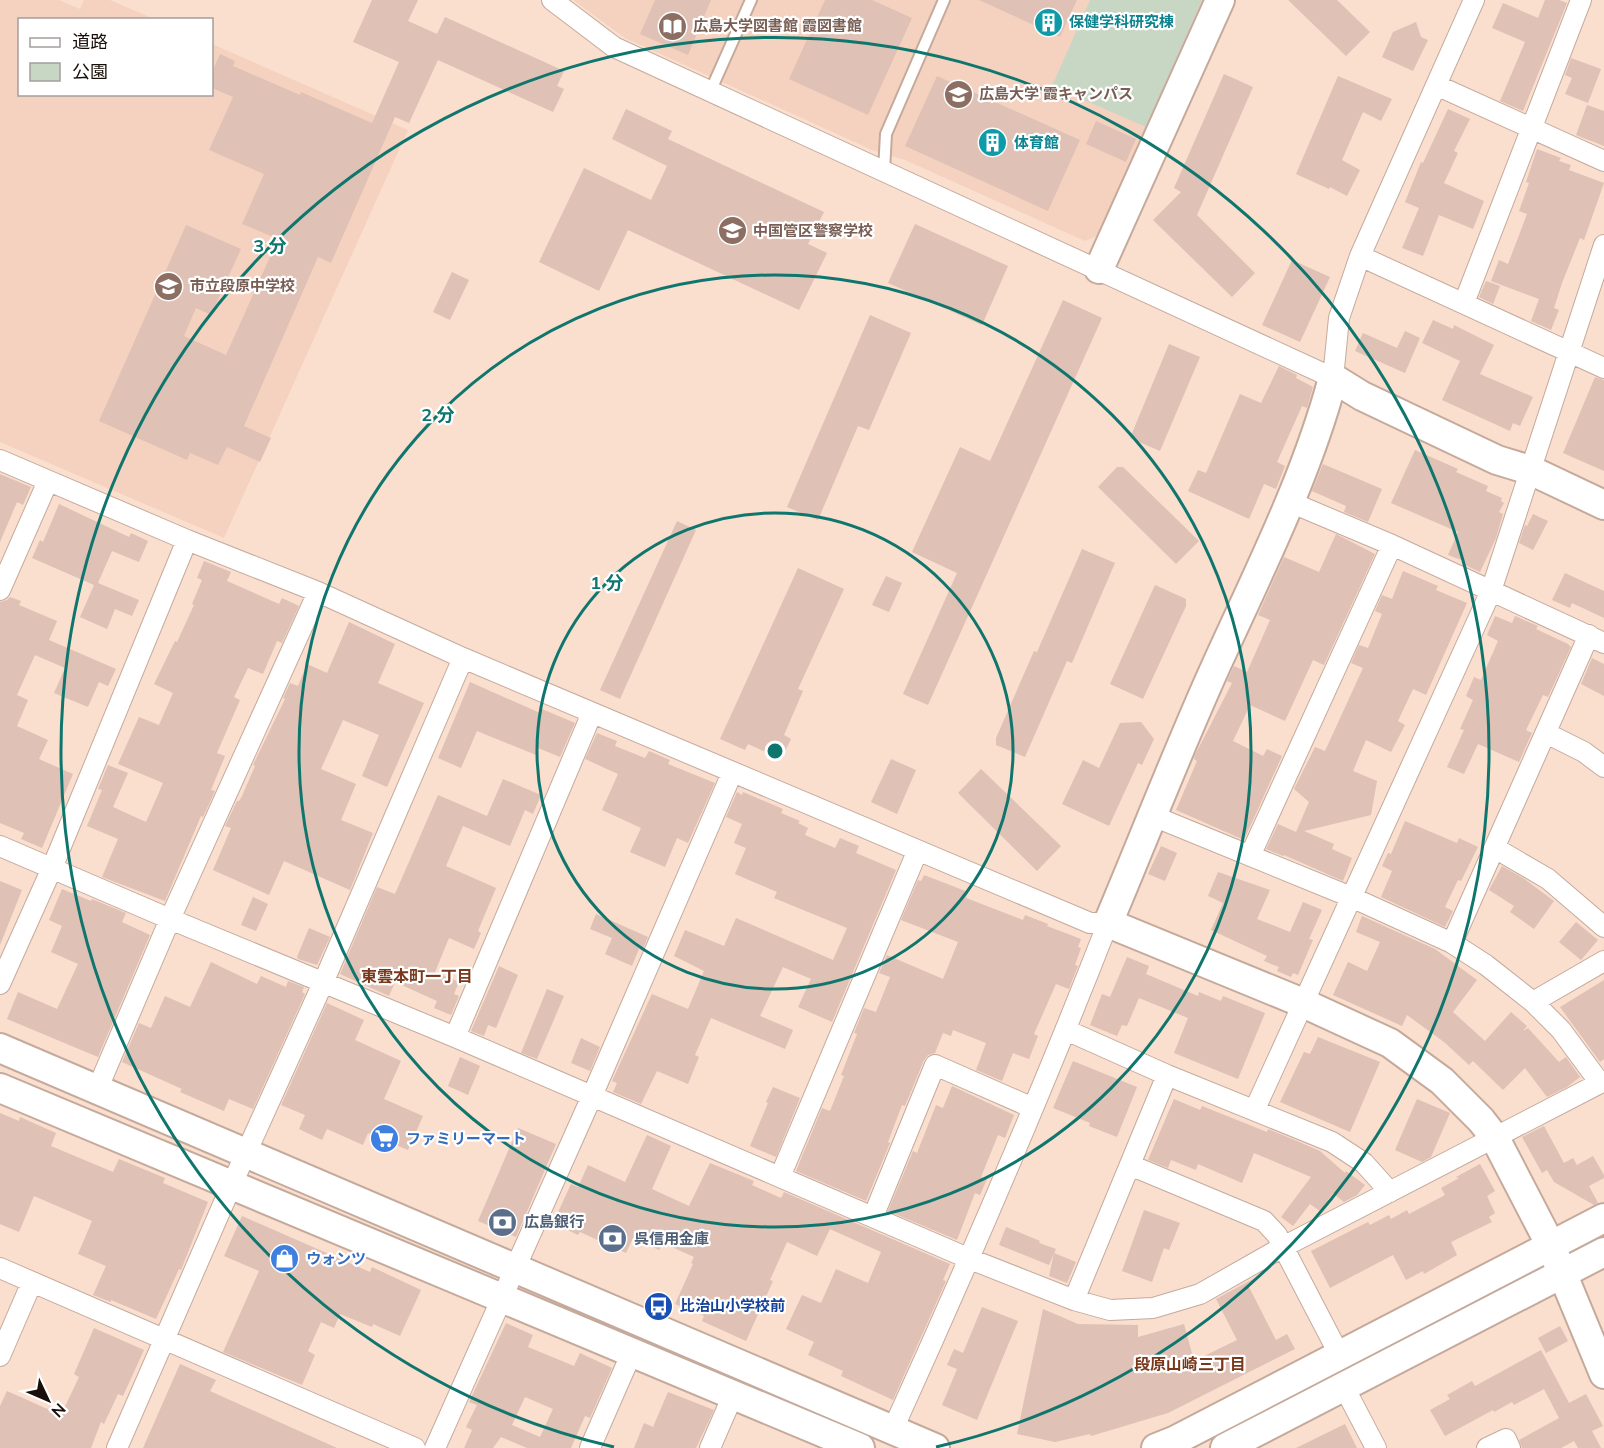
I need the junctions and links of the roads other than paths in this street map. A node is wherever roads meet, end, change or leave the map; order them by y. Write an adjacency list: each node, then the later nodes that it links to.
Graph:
1 (552, 0): 8 (street)
2 (751, 0): 8 (lane)
3 (944, 0): 11 (lane)
4 (1220, 0): 14 (street)
5 (1474, 0): 7 (street)
6 (1581, 0): 9 (street)
7 (1436, 85): 9 (street); 12 (street)
8 (710, 92): 11 (street)
9 (1531, 128): 10 (street); 15 (street)
10 (1604, 161)
11 (884, 171): 14 (street)
12 (1360, 256): 15 (street); 18 (street)
13 (1602, 256): 16 (street)
14 (1099, 269): 18 (street)
15 (1464, 303): 16 (street)
16 (1569, 352): 17 (street); 20 (street)
17 (1604, 368)
18 (1333, 378): 20 (street); 22 (street)
19 (0, 460): 21 (street)
20 (1530, 470): 23 (street); 27 (street)
21 (48, 481): 24 (street); 26 (street)
22 (1290, 502): 25 (street); 35 (street)
23 (1604, 505)
24 (187, 540): 28 (street); 40 (street)
25 (1392, 546): 27 (street); 39 (street)
26 (0, 590)
27 (1491, 591): 29 (street); 41 (street)
28 (318, 592): 30 (street); 42 (street)
29 (1597, 639): 32 (street)
30 (463, 658): 31 (street); 47 (street)
31 (592, 713): 34 (street); 52 (street)
32 (1546, 733): 33 (street); 37 (street)
33 (1604, 766)
34 (732, 772): 38 (street); 58 (street)
35 (1153, 816): 39 (street); 43 (street)
36 (0, 846): 40 (street)
37 (1495, 848): 44 (street); 45 (street)
38 (918, 852): 43 (street); 64 (street)
39 (1250, 856): 41 (street)
40 (52, 868): 42 (street); 48 (street)
41 (1351, 897): 45 (street); 50 (street)
42 (170, 919): 47 (street); 57 (street)
43 (1108, 923): 50 (street); 51 (street)
44 (1604, 927)
45 (1452, 943): 49 (street)
46 (1604, 961): 49 (street)
47 (323, 983): 52 (street); 62 (street)
48 (0, 984)
49 (1533, 1002): 55 (street)
50 (1303, 1003): 60 (street); 61 (street)
51 (1066, 1030): 54 (street); 59 (street)
52 (455, 1037): 58 (street)
53 (0, 1048): 57 (street)
54 (1167, 1075): 60 (street); 63 (street)
55 (1602, 1082): 61 (street)
56 (0, 1088): 65 (street)
57 (97, 1090): 62 (street)
58 (592, 1096): 64 (street); 74 (street)
59 (1033, 1108): 67 (street); 72 (street)
60 (1255, 1109): 66 (street)
61 (1495, 1138): 66 (street); 69 (street)
62 (246, 1153): 65 (street); 74 (street)
63 (1130, 1165): 70 (street); 78 (street)
64 (780, 1177): 67 (street)
65 (232, 1184): 77 (street); 79 (street)
66 (1390, 1192): 70 (street)
67 (873, 1217): 72 (street)
68 (1604, 1218): 69 (street)
69 (1551, 1246): 75 (street); 82 (street)
70 (1283, 1247): 78 (street); 82 (street)
71 (1604, 1252): 75 (street)
72 (970, 1259): 78 (street); 86 (street)
73 (0, 1268): 76 (street)
74 (515, 1268): 77 (street); 86 (street)
75 (1562, 1275): 83 (street); 84 (street)
76 (32, 1282): 79 (street); 81 (street)
77 (502, 1298): 80 (street); 89 (street)
78 (1074, 1300)
79 (164, 1339): 87 (street); 88 (street)
80 (632, 1352): 85 (street); 90 (street)
81 (0, 1356)
82 (1340, 1356): 94 (street)
83 (1604, 1374)
84 (1344, 1387): 95 (street); 96 (street)
85 (733, 1395): 91 (street); 92 (street)
86 (893, 1429): 93 (street)
87 (117, 1448)
88 (415, 1448)
89 (435, 1448)
90 (590, 1448)
91 (710, 1448)
92 (860, 1448)
93 (935, 1448)
94 (1156, 1448)
95 (1225, 1448)
96 (1376, 1448)
97 (1487, 1448): 98 (street)
98 (1510, 1448)

